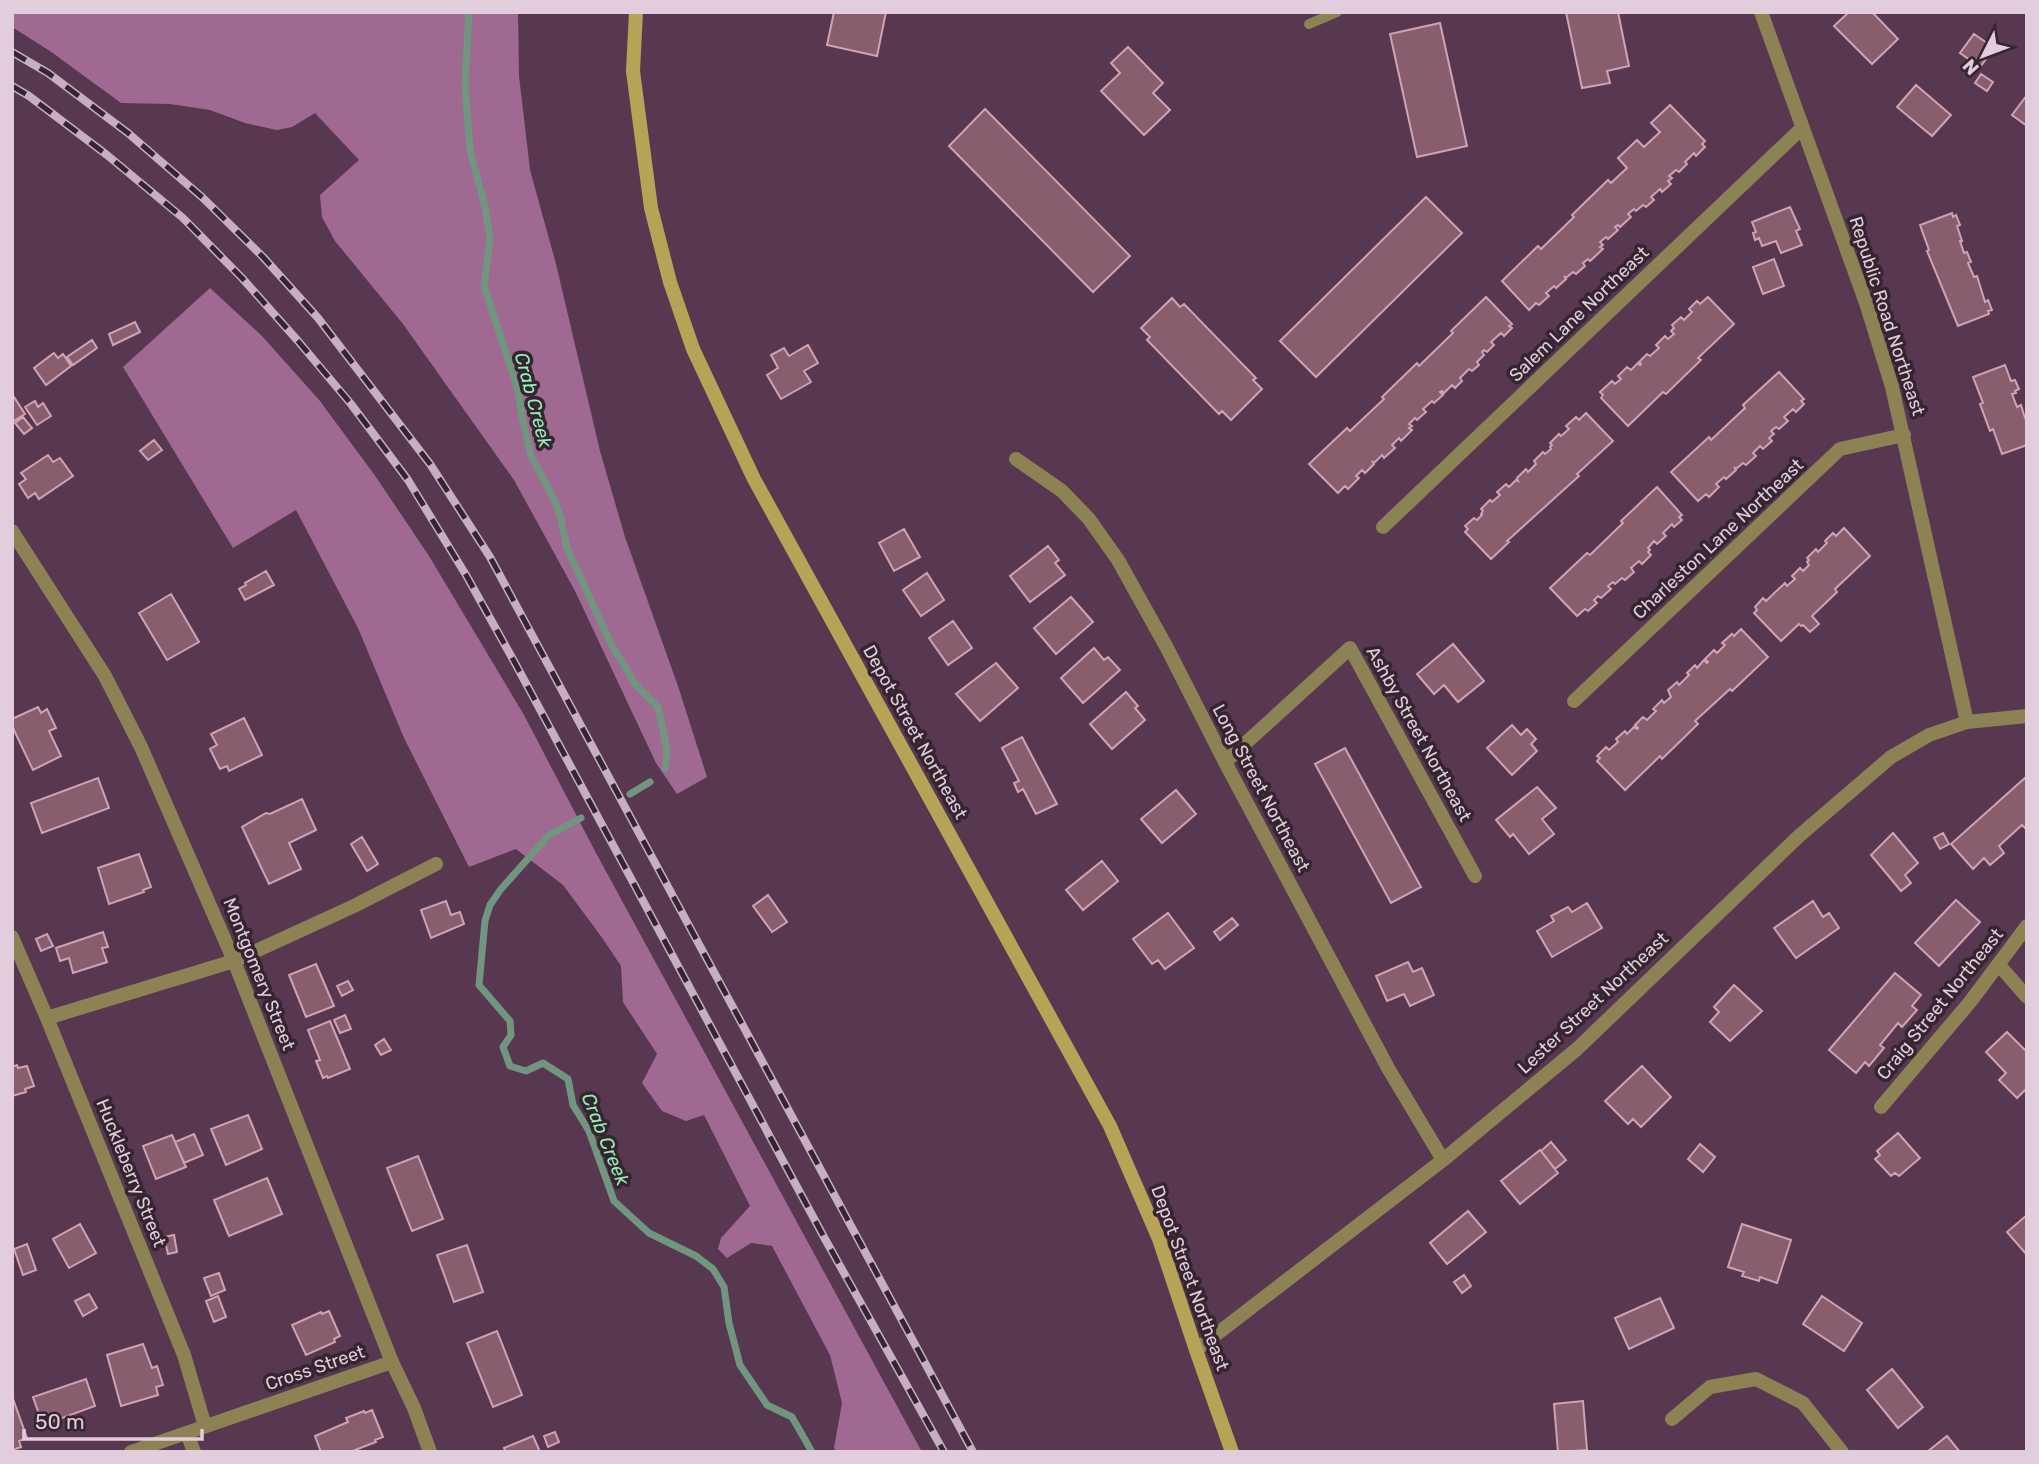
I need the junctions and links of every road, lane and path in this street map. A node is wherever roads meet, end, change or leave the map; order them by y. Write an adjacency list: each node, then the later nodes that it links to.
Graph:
1 (636, 12): 24 (main road, Depot Street Northeast)
2 (1337, 12): 4 (lane)
3 (1761, 12): 5 (street, Republic Road Northeast)
4 (1309, 24)
5 (1802, 128): 6 (street, Republic Road Northeast); 8 (street, Salem Lane Northeast)
6 (1904, 435): 10 (street, Charleston Lane Northeast); 12 (street, Republic Road Northeast)
7 (1016, 459): 13 (street, Long Street Northeast)
8 (1383, 527)
9 (12, 531): 18 (street, Montgomery Street)
10 (1574, 701)
11 (2027, 716): 12 (street, Lester Street Northeast)
12 (1967, 722): 23 (street, Lester Street Northeast)
13 (1225, 762): 15 (street, Ashby Street Northeast); 23 (street, Long Street Northeast)
14 (436, 864): 18 (street)
15 (1475, 876)
16 (2027, 926): 19 (street, Craig Street Northeast)
17 (12, 937): 21 (street, Huckleberry Street)
18 (234, 961): 21 (street); 25 (street, Montgomery Street)
19 (2000, 965): 20 (street); 22 (street, Craig Street Northeast)
20 (2027, 997)
21 (47, 1018): 27 (street, Huckleberry Street)
22 (1881, 1107)
23 (1443, 1160): 24 (street, Lester Street Northeast)
24 (1196, 1350): 32 (main road, Depot Street Northeast)
25 (392, 1362): 27 (street, Cross Street); 31 (street, Montgomery Street)
26 (1672, 1419): 33 (street)
27 (205, 1426): 28 (street, Cross Street)
28 (187, 1433): 29 (street, Cross Street); 30 (street)
29 (131, 1452)
30 (194, 1452)
31 (430, 1452)
32 (1232, 1452)
33 (1843, 1452)

